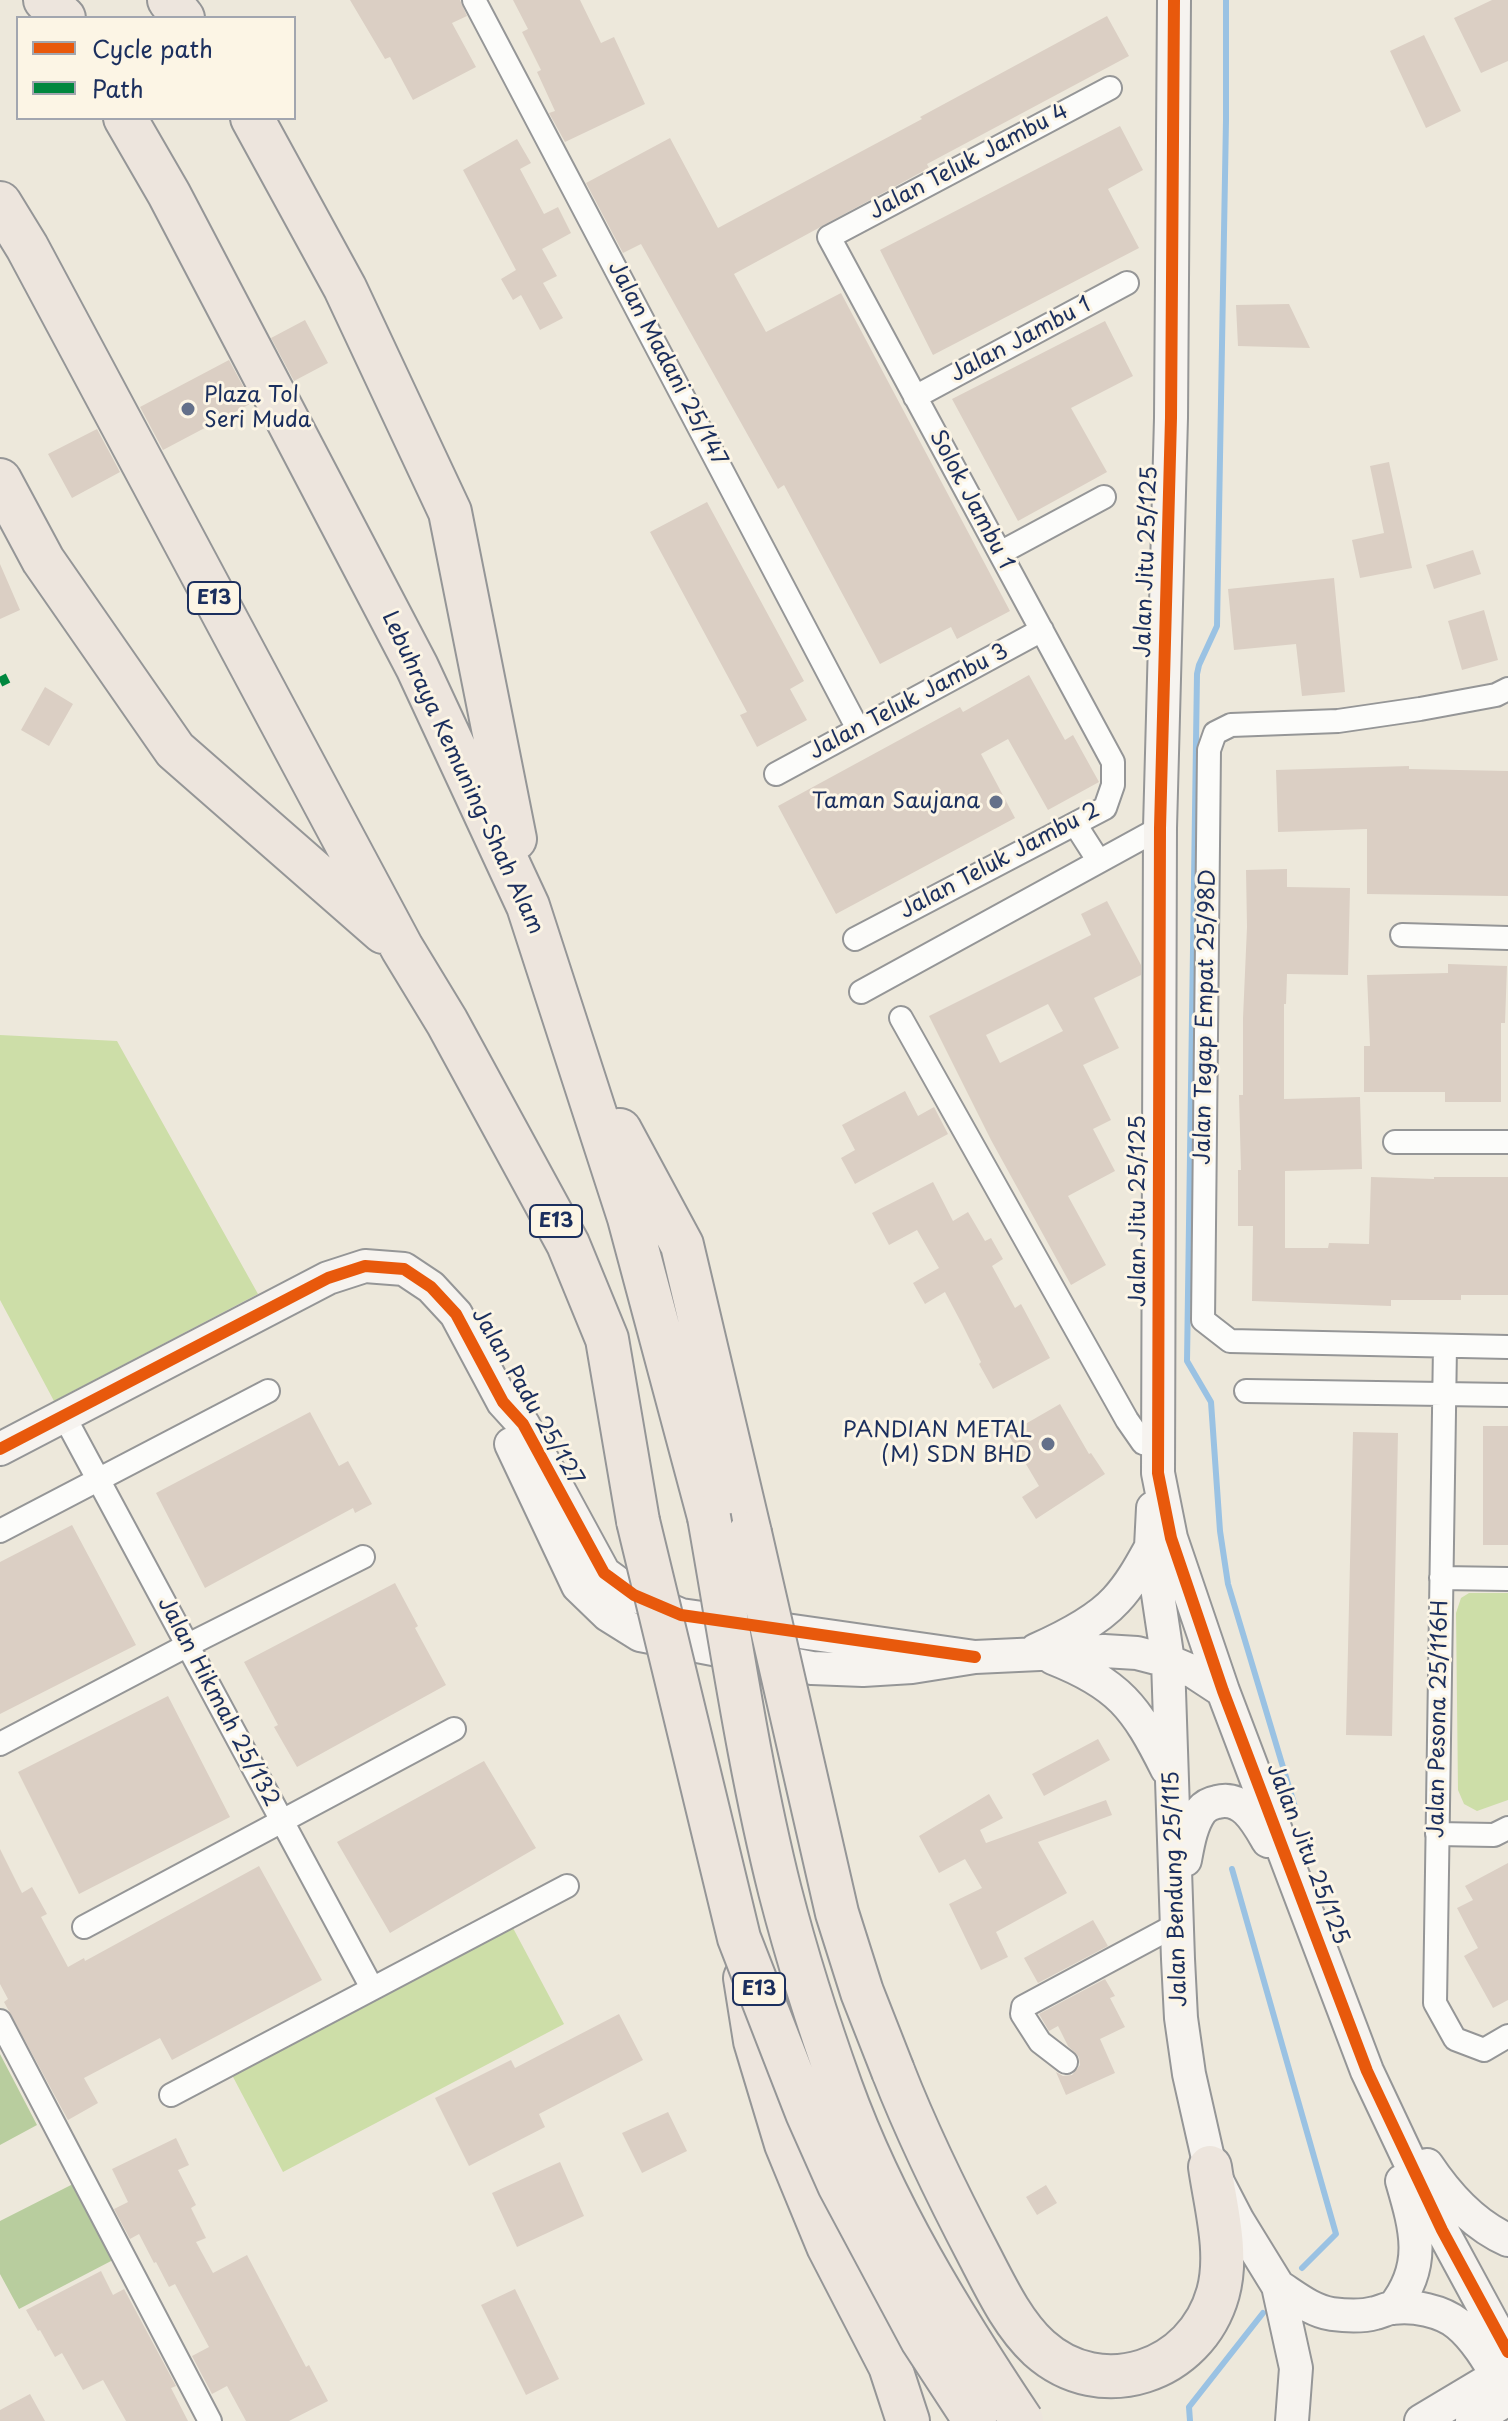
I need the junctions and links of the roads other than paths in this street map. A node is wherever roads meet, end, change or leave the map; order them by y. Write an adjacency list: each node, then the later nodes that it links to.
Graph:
1 (45, 0): 5 (highway)
2 (169, 0): 6 (highway)
3 (474, 0): 19 (street, Jalan Madani 25/147)
4 (1174, 0): 23 (street, Jalan Jitu 25/125)
5 (62, 16)
6 (181, 16)
7 (1110, 88): 11 (street, Jalan Teluk Jambu 4)
8 (126, 120): 25 (highway, Lebuhraya Kemuning-Shah Alam / E13)
9 (253, 120): 25 (highway)
10 (0, 203): 29 (highway, E13)
11 (829, 237): 13 (street, Solok Jambu 1)
12 (1127, 283): 13 (street, Jalan Jambu 1)
13 (915, 397): 16 (street, Solok Jambu 1)
14 (0, 480): 29 (highway)
15 (1104, 497): 16 (street)
16 (1000, 553): 17 (street, Solok Jambu 1)
17 (1042, 630): 19 (street, Jalan Teluk Jambu 3); 20 (street, Solok Jambu 1)
18 (1508, 689): 35 (street, Jalan Tegap Empat 25/98D)
19 (858, 729): 21 (street, Jalan Teluk Jambu 3)
20 (1113, 762): 22 (street, Jalan Teluk Jambu 2)
21 (776, 774)
22 (1075, 824): 24 (street); 28 (street, Jalan Teluk Jambu 2)
23 (1160, 828): 24 (street); 43 (street, Jalan Jitu 25/125)
24 (1098, 860): 30 (street)
25 (528, 906): 32 (highway, Lebuhraya Kemuning-Shah Alam / E13)
26 (1402, 935): 27 (street)
27 (1508, 938)
28 (855, 939)
29 (402, 948): 64 (highway, E13, bridge)
30 (861, 992)
31 (901, 1018): 43 (street)
32 (572, 1042): 71 (highway, bridge); 79 (highway, Lebuhraya Kemuning-Shah Alam / E13, bridge)
33 (1395, 1142): 34 (street)
34 (1508, 1142)
35 (1445, 1346): 36 (street); 39 (street, Jalan Pesona 25/116H)
36 (1508, 1347)
37 (268, 1391): 44 (street)
38 (1246, 1391): 39 (street)
39 (1444, 1394): 40 (street); 48 (street, Jalan Pesona 25/116H)
40 (1508, 1395)
41 (64, 1416): 42 (street, Jalan Padu 25/127); 44 (street, Jalan Hikmah 25/132); 51 (street, Jalan Padu 25/127)
42 (0, 1449)
43 (1158, 1460): 46 (street, Jalan Bendung 25/115); 53 (street, Jalan Jitu 25/125)
44 (98, 1479): 45 (street); 50 (street, Jalan Hikmah 25/132)
45 (0, 1531)
46 (1151, 1547): 51 (street); 52 (street, Jalan Bendung 25/115)
47 (363, 1557): 50 (street)
48 (1441, 1578): 49 (street); 59 (street, Jalan Pesona 25/116H)
49 (1508, 1579)
50 (188, 1645): 55 (street); 57 (street, Jalan Hikmah 25/132)
51 (1034, 1656): 52 (street, Jalan Padu 25/127); 56 (street)
52 (1168, 1661): 53 (street, Jalan Padu 25/127); 56 (street, Jalan Bendung 25/115)
53 (1223, 1691): 61 (street, Jalan Jitu 25/125)
54 (454, 1729): 57 (street)
55 (0, 1744)
56 (1172, 1778): 62 (street, Jalan Bendung 25/115)
57 (282, 1821): 63 (street); 65 (street, Jalan Hikmah 25/132)
58 (1508, 1828): 59 (street)
59 (1437, 1834): 67 (street, Jalan Pesona 25/116H)
60 (567, 1886): 65 (street)
61 (1303, 1899): 62 (street); 69 (street, Jalan Jitu 25/125)
62 (1175, 1914): 68 (street); 71 (street, Jalan Bendung 25/115)
63 (84, 1927)
64 (739, 1938): 77 (highway, bridge); 78 (highway, E13, bridge)
65 (372, 1988): 70 (street)
66 (0, 2021): 76 (street)
67 (1508, 2036)
68 (1066, 2062)
69 (1367, 2071): 72 (street); 74 (street); 75 (street, Jalan Jitu 25/125)
70 (171, 2095)
71 (1210, 2167): 73 (street, Jalan Bendung 25/115)
72 (1508, 2240)
73 (1278, 2286): 74 (street); 80 (street)
74 (1393, 2308): 75 (street)
75 (1506, 2378): 81 (street); 82 (street)
76 (210, 2421)
77 (908, 2421)
78 (975, 2421)
79 (1022, 2421)
80 (1292, 2421)
81 (1421, 2421)
82 (1472, 2421)

